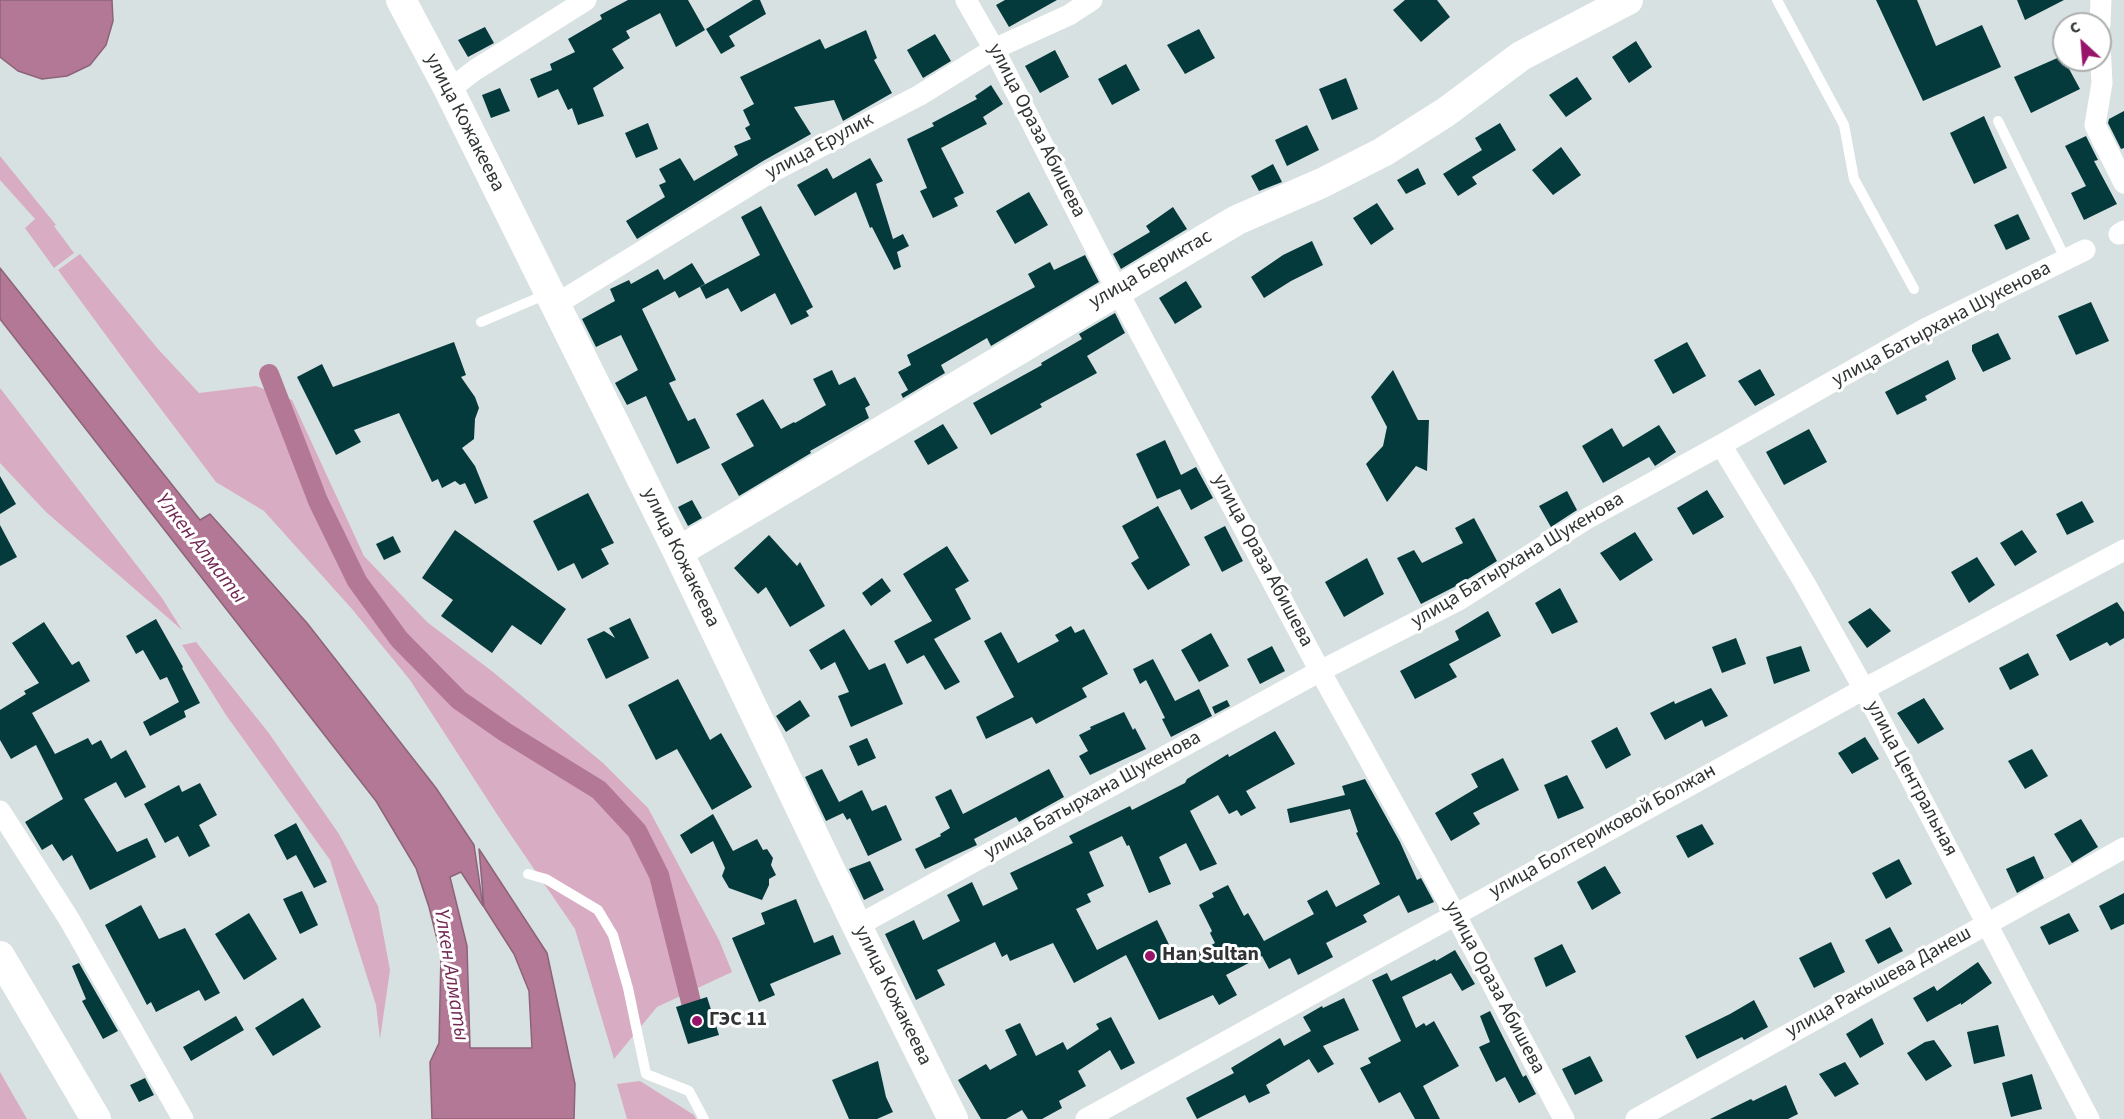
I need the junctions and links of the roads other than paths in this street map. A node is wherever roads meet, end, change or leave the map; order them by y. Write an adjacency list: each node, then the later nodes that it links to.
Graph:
1 (401, 0): 9 (street, улица Кожакеева)
2 (586, 0): 9 (street)
3 (966, 0): 7 (street, улица Ораза Абишева)
4 (1092, 0): 7 (street, улица Ерулик)
5 (1628, 0): 15 (street, улица Бериктас)
6 (1777, 0): 14 (lane)
7 (994, 49): 15 (street, улица Ораза Абишева); 16 (street, улица Ерулик)
8 (2101, 72): 11 (street)
9 (449, 90): 16 (street, улица Кожакеева)
10 (1998, 121): 13 (lane)
11 (2124, 183)
12 (2085, 250): 13 (street, улица Батырхана Шукенова)
13 (2066, 260): 18 (street, улица Батырхана Шукенова)
14 (1914, 289)
15 (1117, 290): 20 (street, улица Бериктас); 21 (street, улица Ораза Абишева)
16 (552, 299): 17 (lane); 20 (street, улица Кожакеева)
17 (481, 322)
18 (1721, 445): 21 (street, улица Батырхана Шукенова); 22 (street, улица Центральная)
19 (2124, 550): 22 (street, улица Болтериковой Болжан)
20 (678, 552): 28 (street, улица Кожакеева)
21 (1320, 671): 26 (street, улица Ораза Абишева); 28 (street, улица Батырхана Шукенова)
22 (1864, 689): 26 (street, улица Болтериковой Болжан); 27 (street, улица Центральная)
23 (0, 812): 31 (street)
24 (2124, 848): 27 (street, улица Ракышева Данеш)
25 (528, 874): 32 (lane)
26 (1455, 914): 34 (street, улица Болтериковой Болжан); 35 (street, улица Ораза Абишева)
27 (1986, 923): 36 (street, улица Ракышева Данеш); 37 (street, улица Центральная)
28 (857, 926): 33 (street, улица Кожакеева)
29 (0, 956): 30 (street)
30 (96, 1119)
31 (183, 1119)
32 (704, 1119)
33 (953, 1119)
34 (1086, 1119)
35 (1564, 1119)
36 (1636, 1119)
37 (2089, 1119)

